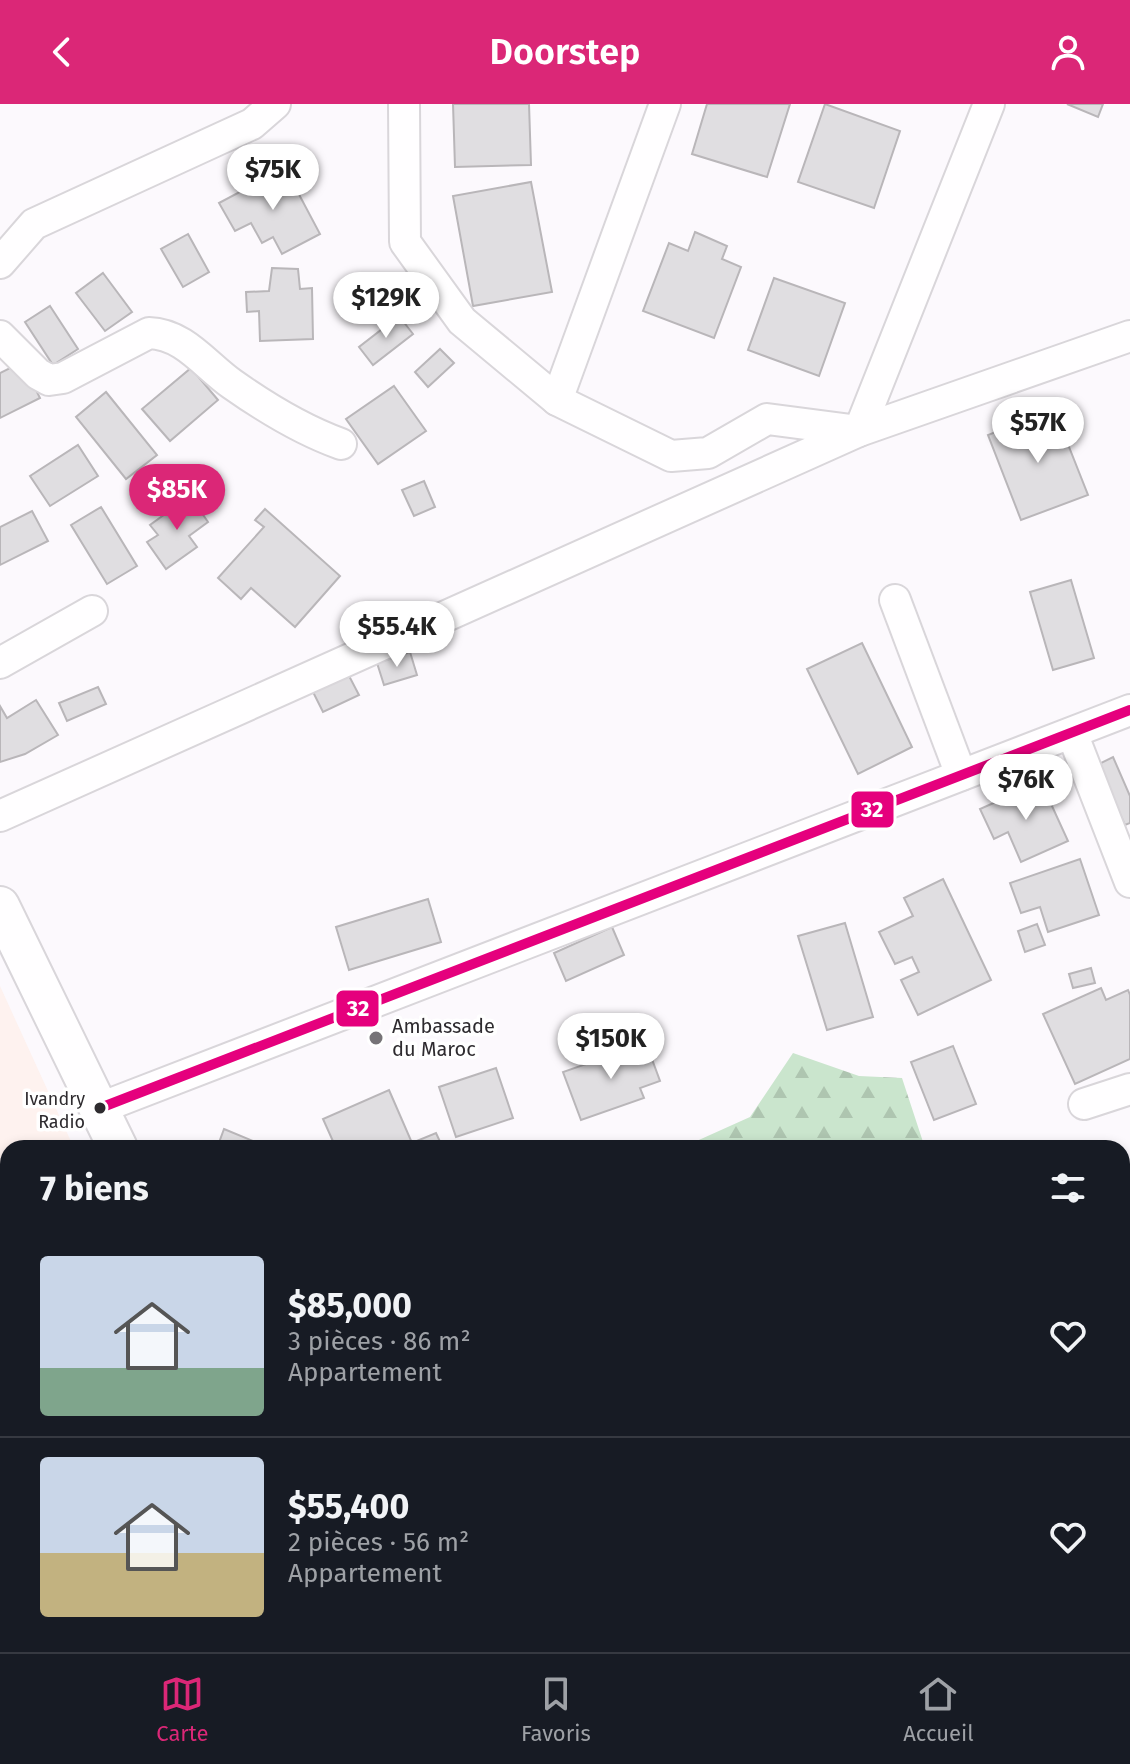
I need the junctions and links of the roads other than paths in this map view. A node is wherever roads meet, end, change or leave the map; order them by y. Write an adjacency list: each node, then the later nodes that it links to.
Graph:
1 (275, 104): 5 (street)
2 (404, 104): 8 (street)
3 (665, 104): 8 (street)
4 (989, 104): 9 (street)
5 (0, 263)
6 (0, 336): 10 (street)
7 (1130, 336): 9 (street)
8 (557, 400): 9 (street)
9 (859, 431): 17 (street)
10 (341, 444)
11 (895, 600): 16 (street)
12 (92, 611): 13 (street)
13 (0, 663)
14 (1130, 710): 15 (street)
15 (1072, 733): 16 (street); 18 (street)
16 (961, 775): 22 (street)
17 (0, 816)
18 (1130, 882)
19 (0, 906): 22 (street)
20 (1130, 1089): 21 (street)
21 (1084, 1104)
22 (100, 1108): 23 (street)
23 (114, 1140)

